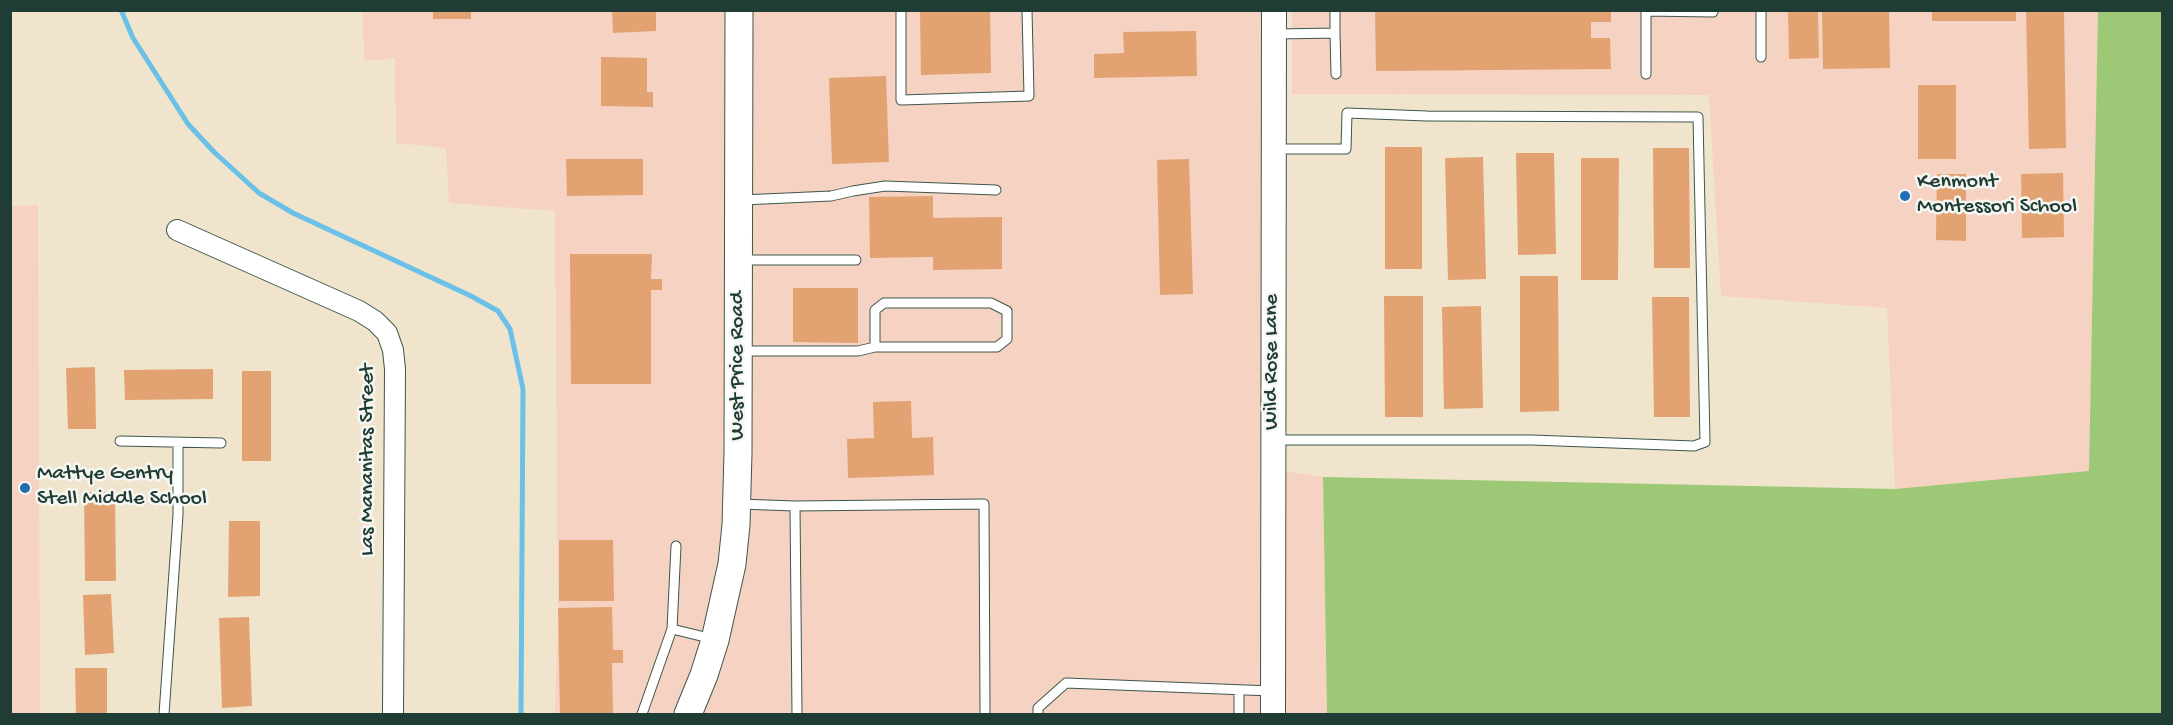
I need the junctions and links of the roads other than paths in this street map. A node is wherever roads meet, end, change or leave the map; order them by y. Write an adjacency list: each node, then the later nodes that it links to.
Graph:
1 (739, 10): 15 (main road, West Price Road)
2 (901, 10): 3 (lane)
3 (1027, 10)
4 (1335, 10): 9 (lane)
5 (1761, 10): 10 (lane)
6 (1646, 11): 7 (lane); 12 (lane)
7 (1713, 12)
8 (1274, 22): 9 (lane); 13 (street, Wild Rose Lane)
9 (1335, 33): 11 (lane)
10 (1761, 57)
11 (1336, 74)
12 (1646, 74)
13 (1274, 149): 21 (street, Wild Rose Lane); 21 (lane)
14 (996, 190): 15 (lane)
15 (739, 200): 17 (main road, West Price Road)
16 (177, 230): 33 (street, Las Mananitas Street)
17 (739, 260): 18 (lane); 20 (main road, West Price Road)
18 (856, 260)
19 (875, 347): 19 (lane); 20 (lane)
20 (739, 351): 25 (main road, West Price Road)
21 (1273, 440): 31 (street, Wild Rose Lane)
22 (120, 441): 23 (lane)
23 (178, 442): 24 (lane); 32 (lane)
24 (221, 443)
25 (736, 504): 26 (lane); 29 (main road, West Price Road)
26 (795, 506): 36 (lane); 37 (lane)
27 (676, 546): 28 (lane)
28 (672, 629): 29 (lane); 34 (lane)
29 (715, 640): 35 (main road, West Price Road)
30 (1239, 690): 31 (lane); 38 (lane); 39 (lane)
31 (1273, 703)
32 (164, 714)
33 (393, 714)
34 (642, 714)
35 (688, 714)
36 (797, 714)
37 (985, 714)
38 (1038, 714)
39 (1239, 714)

